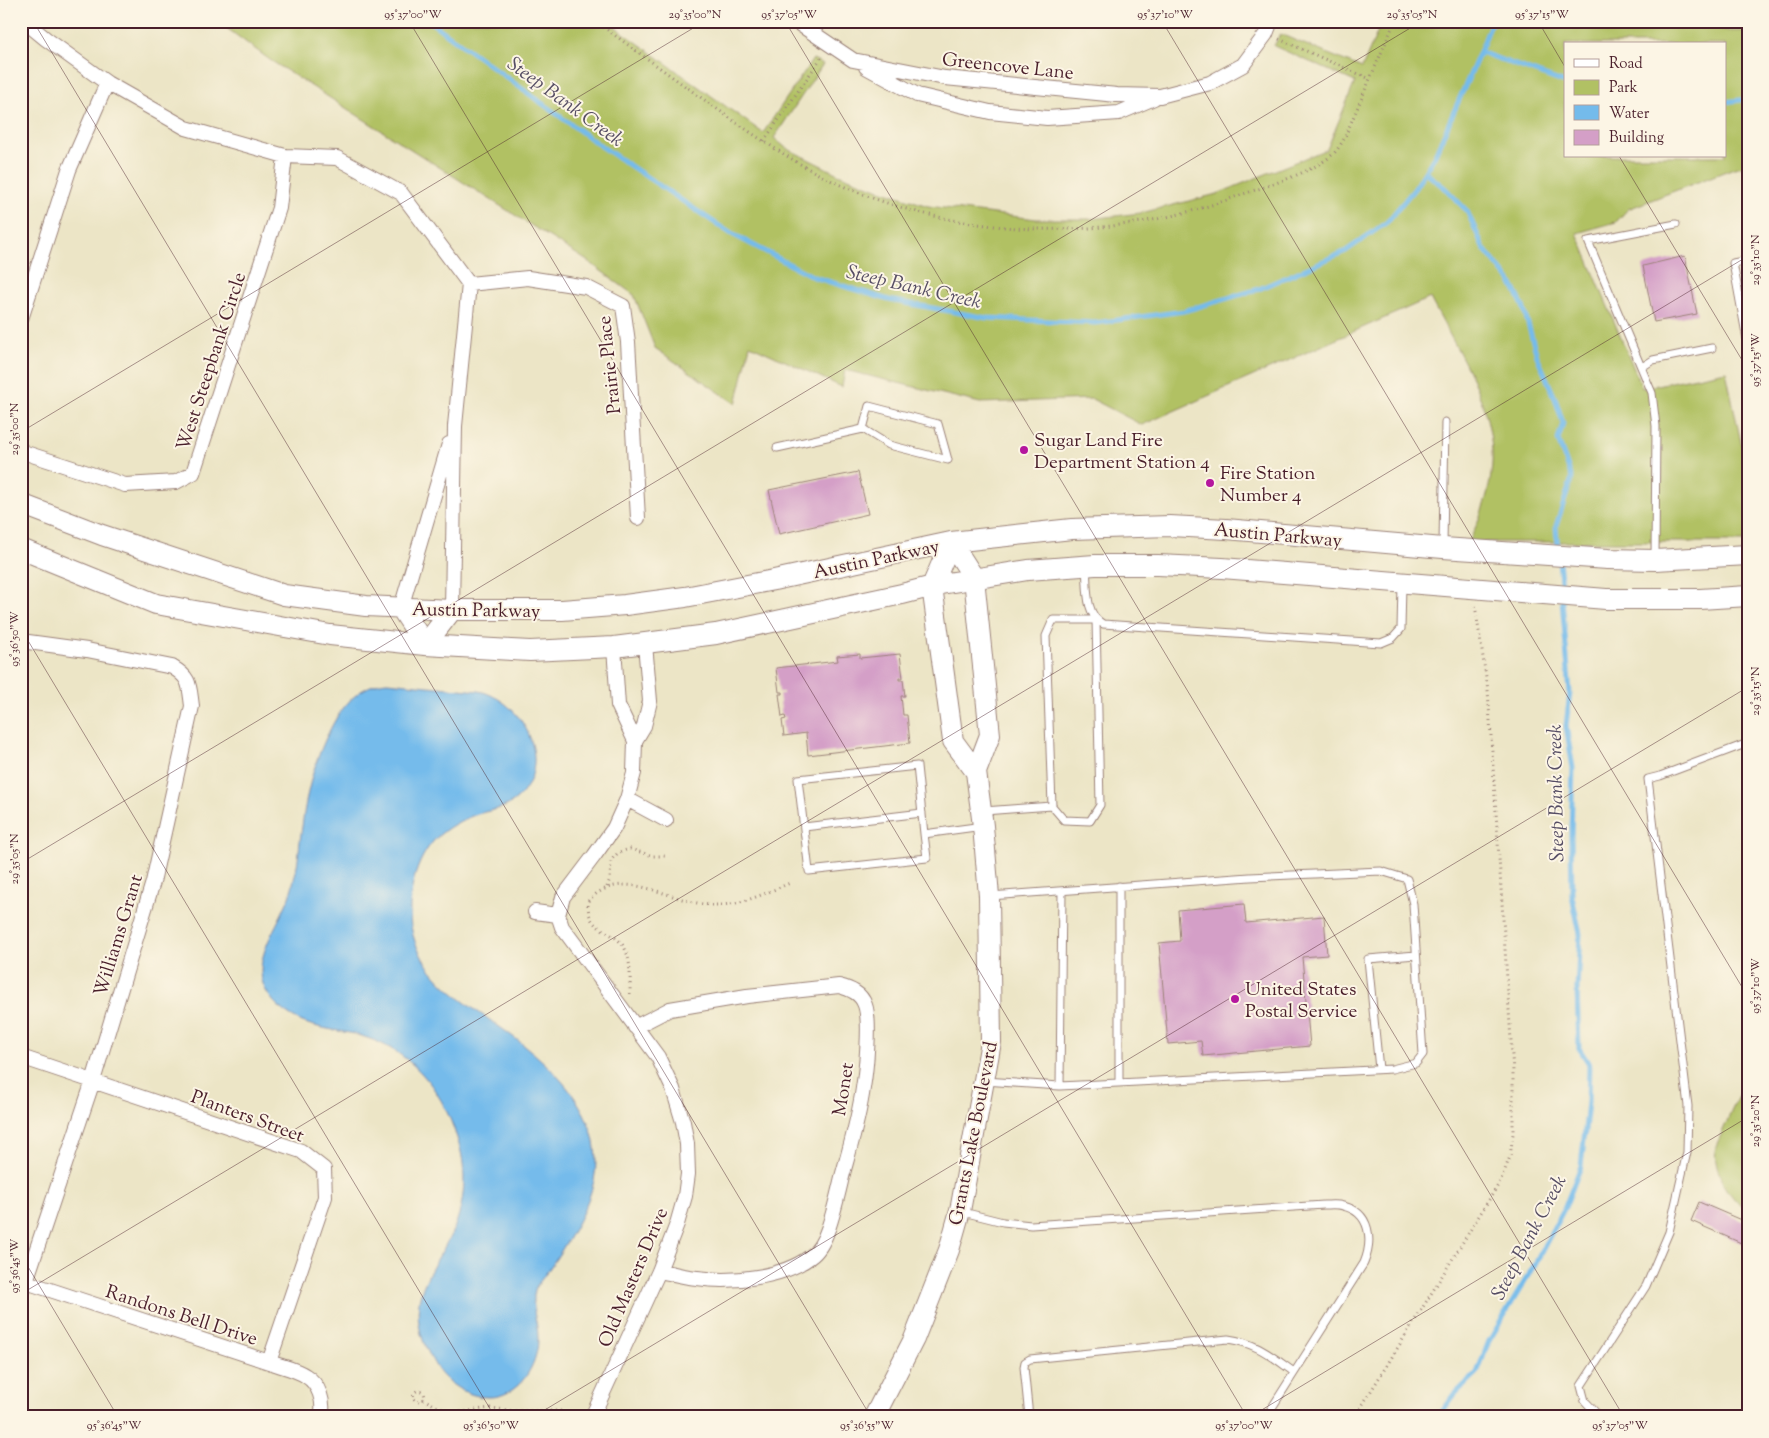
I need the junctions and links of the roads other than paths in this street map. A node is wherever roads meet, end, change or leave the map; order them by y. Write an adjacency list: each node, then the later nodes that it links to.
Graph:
1 (24, 21): 5 (street)
2 (795, 21): 4 (street, Greencove Lane)
3 (1268, 28): 6 (street, Greencove Lane)
4 (853, 60): 6 (street, Greencove Lane); 6 (street, Greencove Lane)
5 (107, 83): 7 (street); 12 (street)
6 (1160, 96)
7 (285, 156): 10 (street); 20 (street, West Steepbank Circle)
8 (1676, 224): 15 (lane)
9 (1748, 260): 11 (lane)
10 (468, 284): 17 (street); 22 (street, Prairie Place)
11 (1745, 318): 13 (lane)
12 (21, 319)
13 (1748, 345)
14 (1712, 348): 15 (lane)
15 (1642, 367): 27 (lane)
16 (1445, 422): 24 (lane)
17 (455, 426): 33 (street); 34 (street)
18 (863, 429): 18 (lane); 19 (lane)
19 (777, 448)
20 (21, 450)
21 (21, 504): 33 (main road, Austin Parkway)
22 (638, 518)
23 (951, 542): 24 (main road, Austin Parkway); 29 (main road, Grants Lake Boulevard); 31 (main road); 34 (main road, Austin Parkway)
24 (1443, 548): 27 (main road, Austin Parkway)
25 (21, 549): 38 (main road, Austin Parkway)
26 (1748, 556): 27 (main road, Austin Parkway)
27 (1655, 560)
28 (1086, 566): 29 (main road, Austin Parkway); 30 (main road, Austin Parkway); 35 (lane)
29 (974, 578): 31 (main road, Austin Parkway); 42 (main road, Grants Lake Boulevard)
30 (1402, 583): 32 (main road, Austin Parkway); 35 (lane)
31 (932, 586): 37 (main road, Austin Parkway); 42 (main road, Grants Lake Boulevard)
32 (1748, 596)
33 (401, 608): 34 (main road, Austin Parkway); 38 (main road)
34 (452, 610): 38 (main road)
35 (1096, 620): 44 (lane); 44 (lane)
36 (21, 640): 59 (street, Williams Grant)
37 (645, 644): 39 (main road, Austin Parkway); 40 (street)
38 (425, 645): 39 (main road, Austin Parkway)
39 (614, 648): 40 (street)
40 (635, 741): 43 (street)
41 (1748, 744): 74 (lane)
42 (976, 772): 46 (main road, Grants Lake Boulevard)
43 (627, 799): 47 (street); 54 (street)
44 (1052, 806): 46 (lane)
45 (922, 813): 48 (lane); 48 (lane); 49 (lane)
46 (982, 819): 49 (lane); 52 (main road, Grants Lake Boulevard)
47 (666, 820)
48 (804, 827): 49 (lane)
49 (924, 834)
50 (1119, 886): 51 (lane); 55 (lane); 61 (lane)
51 (1062, 891): 52 (lane); 62 (lane)
52 (990, 896): 60 (main road, Grants Lake Boulevard)
53 (535, 912): 54 (street)
54 (558, 915): 56 (street, Old Masters Drive)
55 (1416, 955): 58 (lane); 58 (lane)
56 (635, 1027): 64 (street, Old Masters Drive); 64 (street, Monet)
57 (21, 1056): 59 (street, Planters Street)
58 (1379, 1070): 61 (lane)
59 (93, 1081): 65 (street, Williams Grant); 67 (street, Planters Street)
60 (984, 1081): 62 (lane); 63 (main road, Grants Lake Boulevard)
61 (1119, 1083): 62 (lane)
62 (1060, 1086)
63 (960, 1211): 68 (lane); 71 (main road, Grants Lake Boulevard)
64 (659, 1271): 70 (street, Old Masters Drive)
65 (26, 1282): 66 (street, Williams Grant); 67 (street, Randons Bell Drive)
66 (21, 1296)
67 (269, 1362): 69 (street, Randons Bell Drive)
68 (1294, 1372): 72 (lane); 73 (lane)
69 (321, 1417)
70 (592, 1417)
71 (874, 1417)
72 (1029, 1417)
73 (1266, 1417)
74 (1600, 1417)

